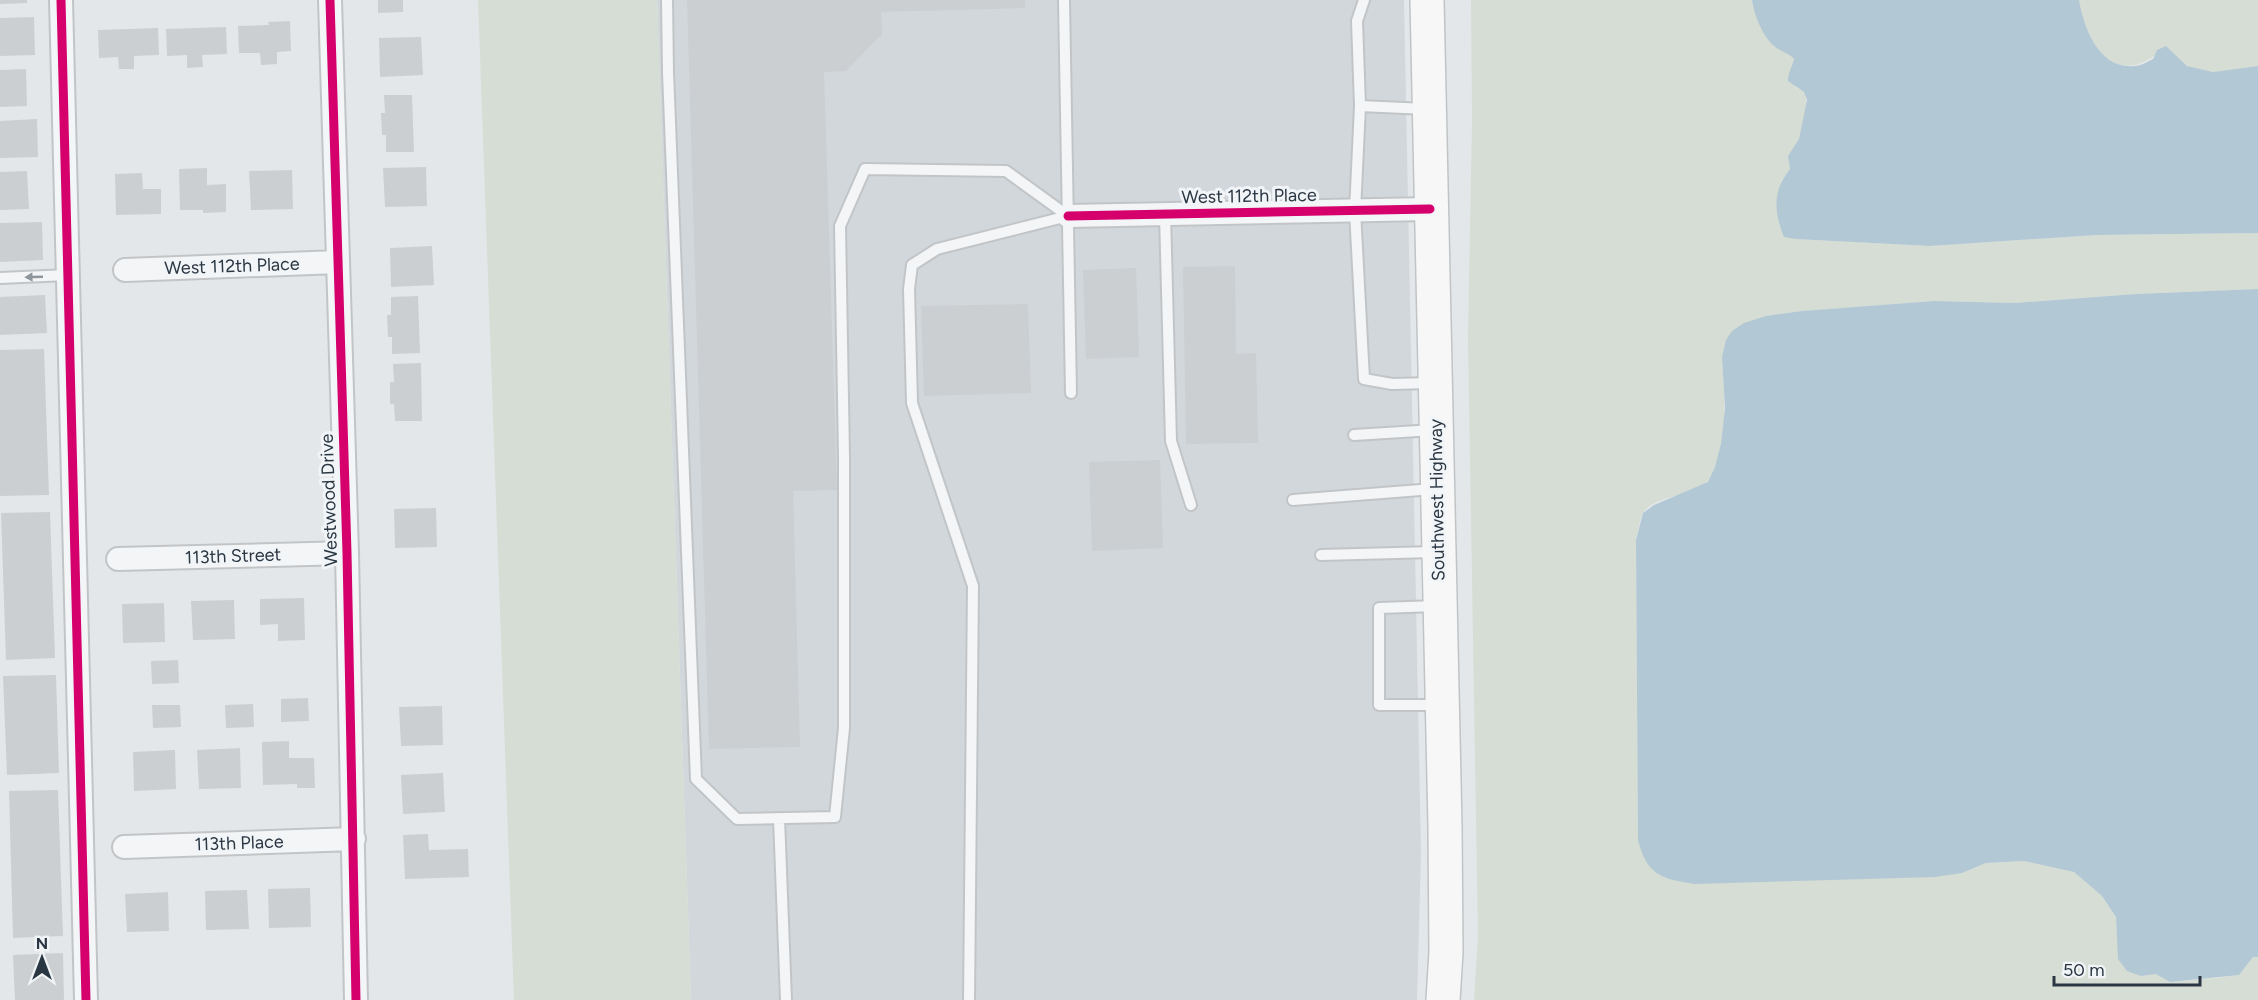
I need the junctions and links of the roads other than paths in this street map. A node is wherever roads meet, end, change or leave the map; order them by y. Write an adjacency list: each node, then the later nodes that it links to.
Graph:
1 (61, 0): 15 (street)
2 (330, 0): 13 (street, Westwood Drive)
3 (667, 0): 30 (lane)
4 (1064, 0): 12 (lane)
5 (1364, 0): 7 (lane)
6 (1427, 0): 8 (main road, Southwest Highway)
7 (1360, 106): 8 (lane); 10 (lane)
8 (1429, 109): 9 (main road, Southwest Highway)
9 (1430, 209): 10 (street, West 112th Place); 17 (main road, Southwest Highway)
10 (1355, 211): 11 (street, West 112th Place); 17 (lane)
11 (1165, 214): 12 (street, West 112th Place); 23 (lane)
12 (1068, 216): 18 (lane); 30 (lane); 36 (lane)
13 (338, 262): 14 (street, West 112th Place); 25 (street, Westwood Drive)
14 (125, 270)
15 (68, 275): 16 (lane, one-way to 16); 33 (street)
16 (0, 278)
17 (1434, 383): 19 (main road, Southwest Highway)
18 (1071, 393)
19 (1436, 430): 20 (lane); 21 (main road, Southwest Highway)
20 (1354, 435)
21 (1437, 489): 22 (lane); 24 (main road, Southwest Highway)
22 (1293, 500)
23 (1191, 505)
24 (1438, 552): 26 (lane); 28 (main road, Southwest Highway)
25 (347, 553): 27 (street, 113th Street); 31 (street, Westwood Drive)
26 (1321, 555)
27 (118, 560)
28 (1440, 606): 29 (main road, Southwest Highway); 29 (lane)
29 (1442, 705): 37 (main road, Southwest Highway)
30 (779, 818): 35 (lane)
31 (354, 839): 32 (street, 113th Place); 34 (street, Westwood Drive)
32 (124, 847)
33 (86, 1000)
34 (356, 1000)
35 (786, 1000)
36 (969, 1000)
37 (1443, 1000)

